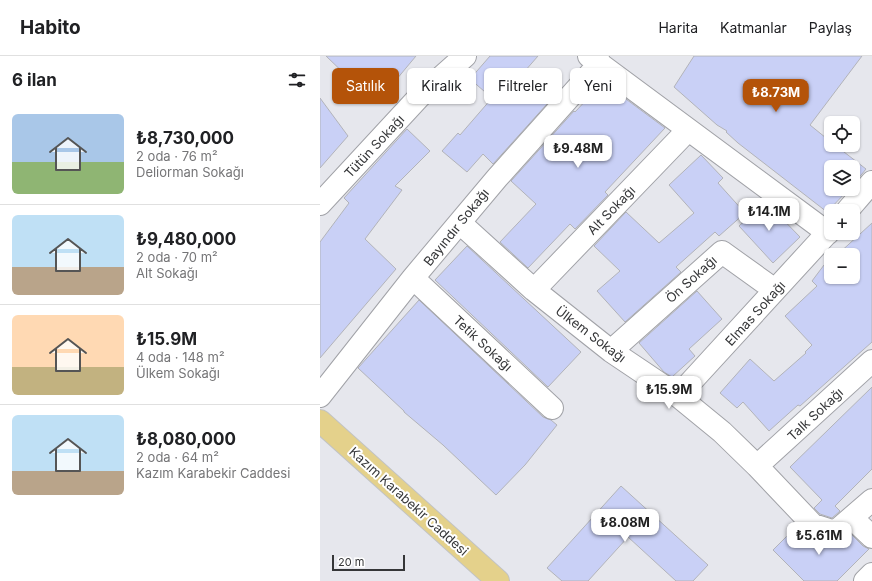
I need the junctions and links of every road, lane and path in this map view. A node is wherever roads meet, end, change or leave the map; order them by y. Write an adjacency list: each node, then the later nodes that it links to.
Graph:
1 (465, 56): 5 (street, Tütün Sokağı)
2 (594, 60): 3 (street); 7 (street, Bayındır Sokağı)
3 (688, 130): 8 (street); 11 (street, Alt Sokağı)
4 (872, 182): 6 (street)
5 (320, 204)
6 (853, 204)
7 (460, 223): 10 (street, Bayındır Sokağı); 11 (street, Ülkem Sokağı)
8 (824, 227)
9 (824, 236): 12 (street, Elmas Sokağı)
10 (414, 278): 15 (street, Bayındır Sokağı); 17 (street, Tetik Sokağı)
11 (534, 290): 13 (street, Ülkem Sokağı)
12 (775, 290): 13 (street, Ön Sokağı); 16 (street, Elmas Sokağı)
13 (611, 351): 16 (street, Ülkem Sokağı)
14 (872, 361): 19 (street, Talk Sokağı)
15 (320, 396)
16 (678, 396): 19 (street, Ülkem Sokağı)
17 (552, 408)
18 (320, 421): 24 (main road, Kazım Karabekir Caddesi)
19 (757, 466): 21 (street, Ülkem Sokağı)
20 (872, 500): 21 (street, Ülkem Sokağı)
21 (852, 518): 22 (street)
22 (872, 537)
23 (872, 574): 25 (street)
24 (498, 581)
25 (864, 581)

